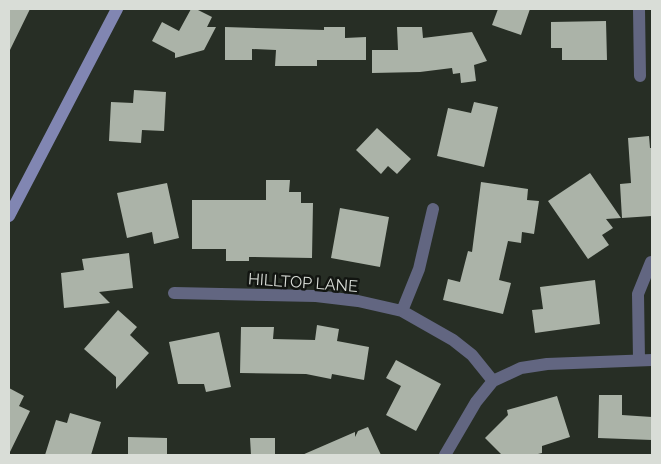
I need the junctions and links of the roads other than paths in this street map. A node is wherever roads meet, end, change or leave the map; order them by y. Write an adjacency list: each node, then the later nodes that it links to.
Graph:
1 (117, 9): 5 (street)
2 (639, 9): 3 (street)
3 (640, 76)
4 (433, 209): 8 (street)
5 (9, 216)
6 (651, 262): 9 (street)
7 (174, 293): 8 (street, HILLTOP LANE)
8 (402, 311): 11 (street, HILLTOP LANE)
9 (638, 360): 10 (street); 11 (street)
10 (652, 360)
11 (493, 381): 12 (street)
12 (445, 455)

